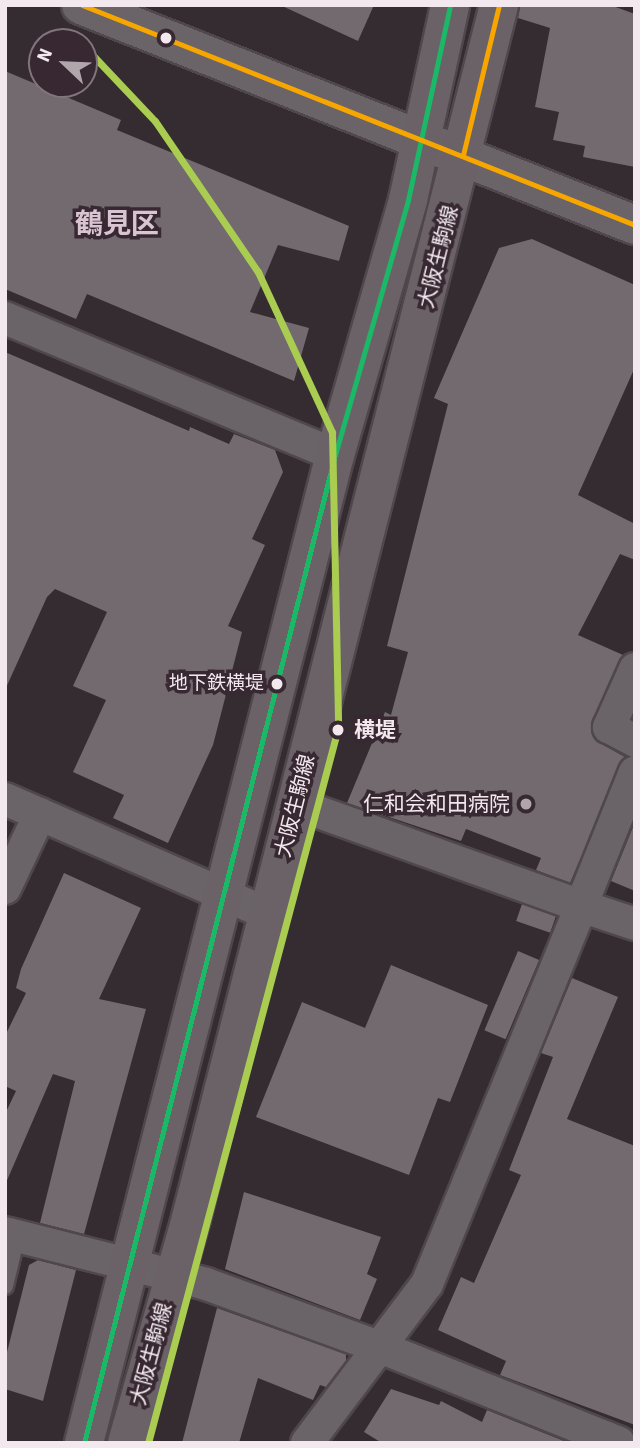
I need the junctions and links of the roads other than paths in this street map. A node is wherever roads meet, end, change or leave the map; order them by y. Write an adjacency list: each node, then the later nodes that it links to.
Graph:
1 (81, 5): 4 (street)
2 (450, 5): 4 (main road, 大阪生駒線)
3 (499, 5): 5 (main road, 大阪生駒線)
4 (420, 138): 5 (street); 8 (main road, 大阪生駒線)
5 (463, 155): 6 (street); 13 (main road, 大阪生駒線)
6 (635, 225)
7 (5, 318): 8 (street)
8 (335, 455): 16 (main road, 大阪生駒線)
9 (635, 669): 10 (street)
10 (635, 741)
11 (635, 772): 17 (street)
12 (5, 799): 14 (street)
13 (296, 804): 17 (street); 18 (main road, 大阪生駒線)
14 (40, 814): 15 (street); 16 (street)
15 (5, 888)
16 (223, 896): 18 (street); 21 (main road, 大阪生駒線)
17 (581, 905): 19 (street); 24 (street)
18 (268, 914): 22 (main road, 大阪生駒線)
19 (635, 925)
20 (11, 1235): 21 (street); 23 (lane)
21 (130, 1263): 22 (street); 25 (main road, 大阪生駒線)
22 (173, 1273): 24 (street); 26 (main road, 大阪生駒線)
23 (5, 1286)
24 (382, 1348): 27 (street); 28 (street)
25 (84, 1443)
26 (127, 1443)
27 (307, 1443)
28 (620, 1443)

